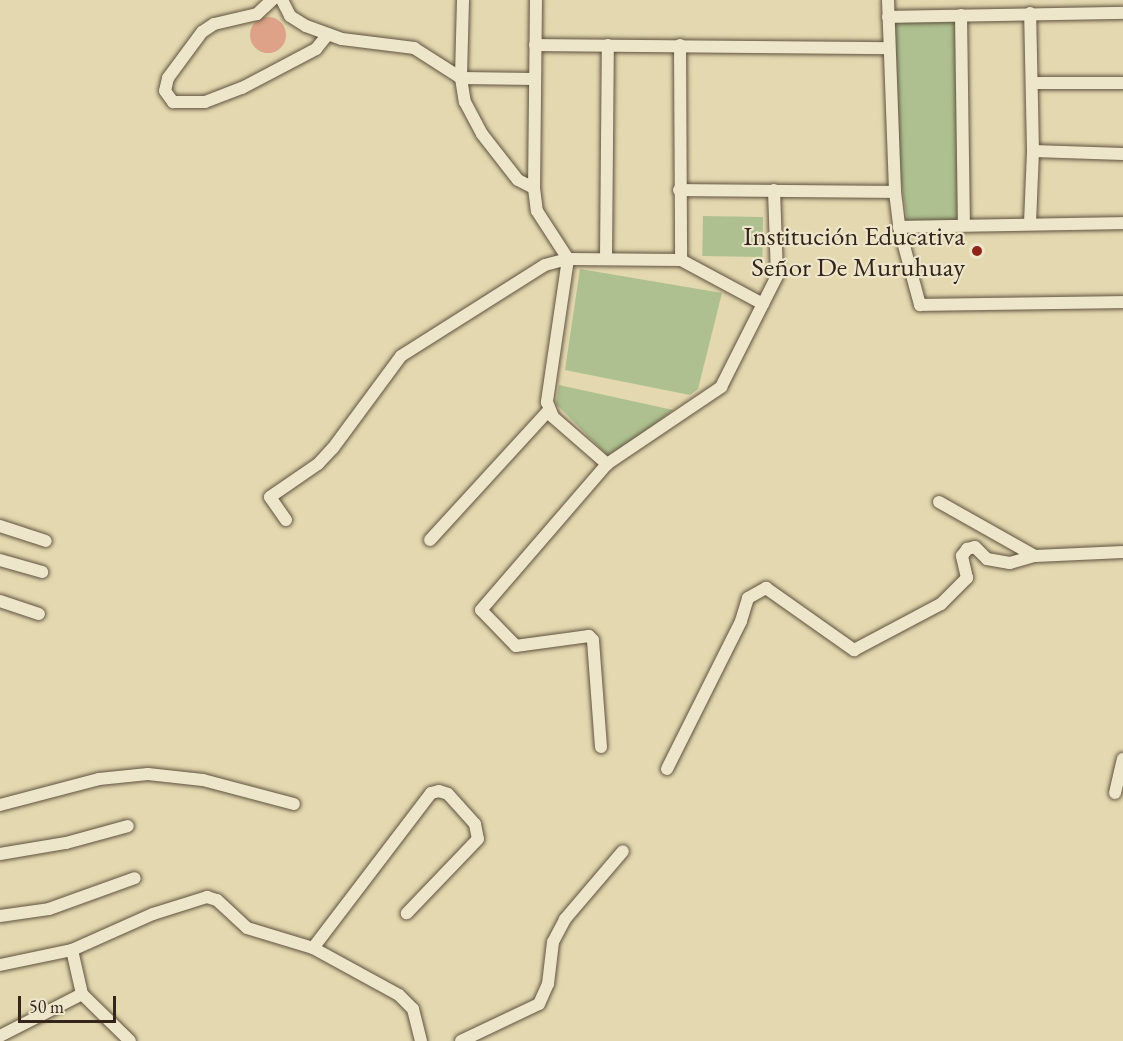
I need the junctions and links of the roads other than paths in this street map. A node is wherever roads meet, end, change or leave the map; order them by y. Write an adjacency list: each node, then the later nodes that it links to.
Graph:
1 (272, 0): 12 (street)
2 (282, 0): 12 (street)
3 (463, 0): 17 (street)
4 (536, 0): 13 (street)
5 (888, 0): 11 (street)
6 (1078, 0): 9 (street)
7 (1030, 12): 9 (street); 10 (street); 19 (street)
8 (1123, 13): 9 (street)
9 (1078, 14)
10 (961, 15): 11 (street); 29 (street)
11 (888, 17): 16 (street)
12 (328, 34): 17 (street)
13 (535, 45): 14 (street); 18 (street)
14 (608, 45): 15 (street); 31 (street)
15 (680, 45): 16 (street); 24 (street)
16 (889, 48): 26 (street)
17 (461, 78): 18 (street); 23 (street)
18 (535, 79): 23 (street)
19 (1032, 83): 20 (street); 21 (street)
20 (1123, 84)
21 (1033, 151): 22 (street); 27 (street)
22 (1123, 154)
23 (534, 188): 32 (street)
24 (679, 190): 25 (street); 33 (street)
25 (774, 190): 26 (street); 35 (street)
26 (895, 192): 30 (street)
27 (1030, 223): 28 (street); 29 (street)
28 (1123, 224)
29 (964, 225): 30 (street)
30 (899, 227): 34 (street)
31 (606, 258): 32 (street); 33 (street)
32 (568, 259): 36 (street); 39 (street)
33 (681, 260): 35 (street)
34 (1123, 302)
35 (764, 304): 37 (street)
36 (549, 410): 37 (street); 41 (street)
37 (607, 464): 49 (street)
38 (939, 502): 44 (street)
39 (286, 520)
40 (0, 526): 42 (street)
41 (430, 540)
42 (46, 541)
43 (1123, 552): 44 (street)
44 (1035, 556): 51 (street)
45 (0, 560): 46 (street)
46 (42, 572)
47 (0, 601): 48 (street)
48 (39, 614)
49 (601, 747)
50 (1123, 759): 52 (street)
51 (667, 769)
52 (1115, 793)
53 (294, 804): 54 (street)
54 (0, 805)
55 (128, 826): 57 (street)
56 (623, 851): 68 (street)
57 (0, 854)
58 (135, 878): 60 (street)
59 (407, 913): 61 (street)
60 (0, 916)
61 (313, 948): 62 (street); 67 (street)
62 (72, 950): 63 (street); 64 (street)
63 (0, 965)
64 (82, 994): 65 (street); 66 (street)
65 (0, 1036)
66 (130, 1041)
67 (422, 1041)
68 (461, 1041)

